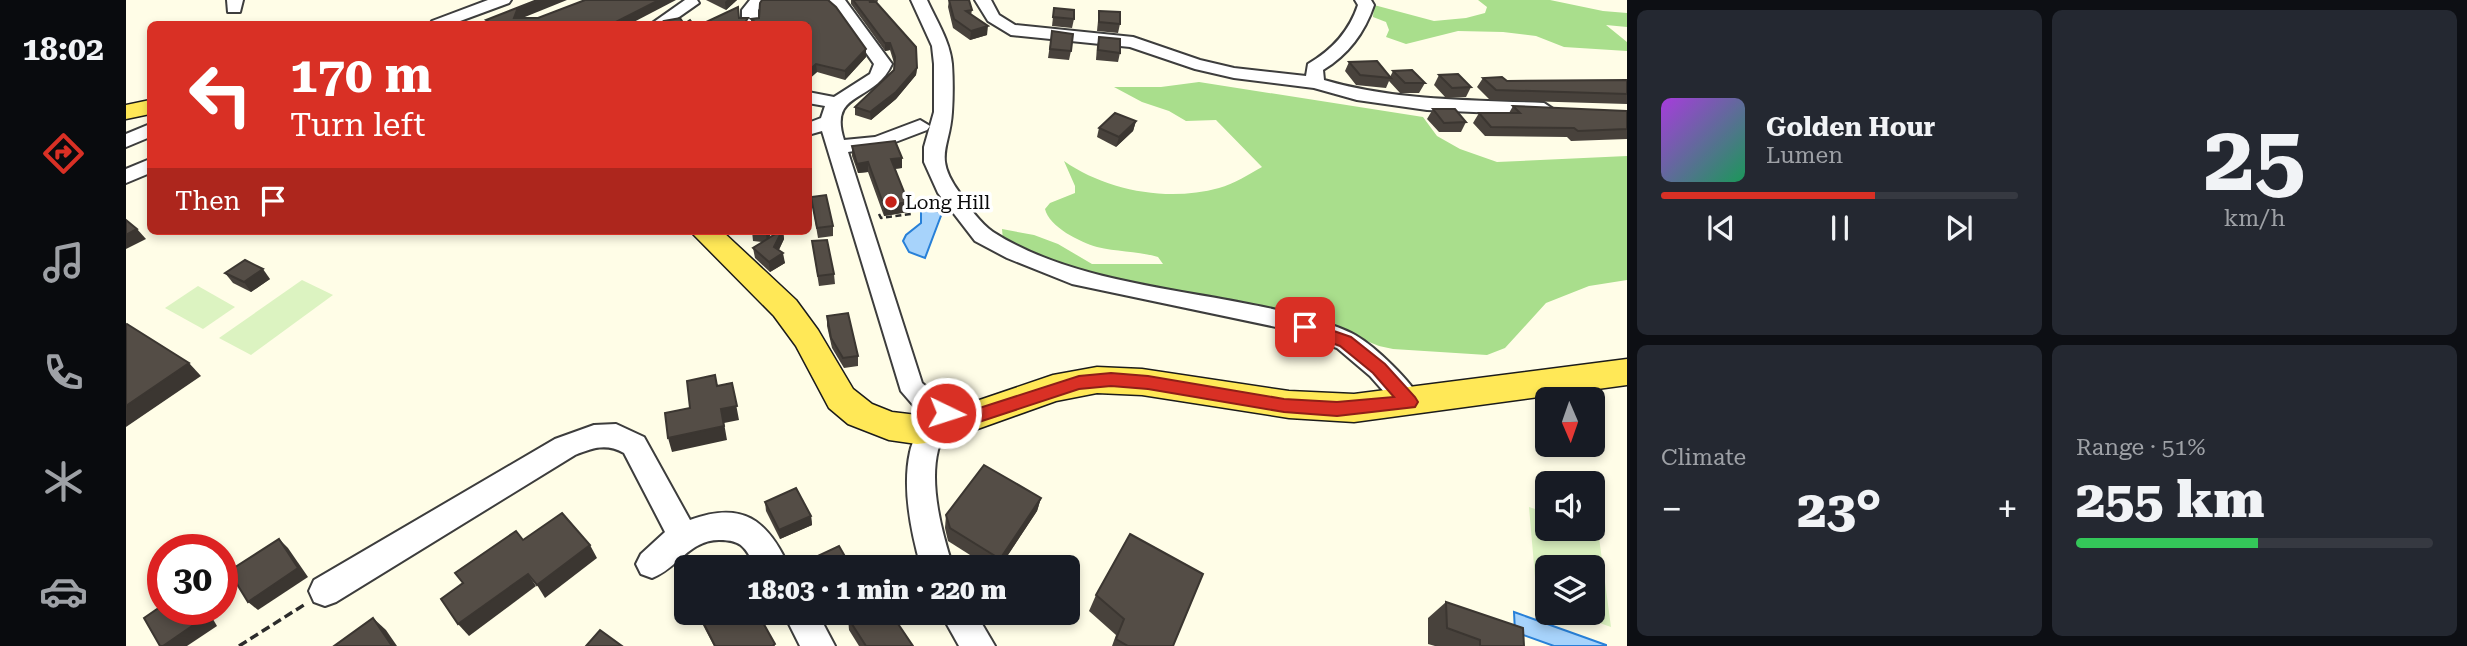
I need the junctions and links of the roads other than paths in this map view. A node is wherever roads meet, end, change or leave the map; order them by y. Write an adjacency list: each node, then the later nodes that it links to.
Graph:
1 (503, 0): 8 (street)
2 (758, 0): 10 (street)
3 (919, 0): 25 (street)
4 (983, 0): 11 (street)
5 (1363, 0): 11 (street)
6 (843, 3): 16 (street)
7 (691, 4): 9 (street)
8 (446, 21)
9 (665, 21)
10 (750, 21)
11 (1316, 83): 14 (street)
12 (812, 97): 16 (street)
13 (147, 108): 15 (main road)
14 (1560, 109)
15 (126, 112)
16 (824, 119): 20 (street)
17 (920, 125): 20 (street)
18 (147, 131): 19 (street)
19 (126, 141)
20 (837, 147): 26 (street)
21 (147, 166): 22 (street)
22 (126, 177)
23 (714, 235): 26 (main road)
24 (1627, 372): 25 (main road)
25 (1409, 402): 26 (main road)
26 (949, 425): 29 (street)
27 (683, 536): 28 (street); 30 (street); 31 (street)
28 (766, 555)
29 (933, 555)
30 (652, 564)
31 (325, 591)
32 (806, 625): 34 (street)
33 (964, 625): 35 (street)
34 (818, 646)
35 (978, 646)

